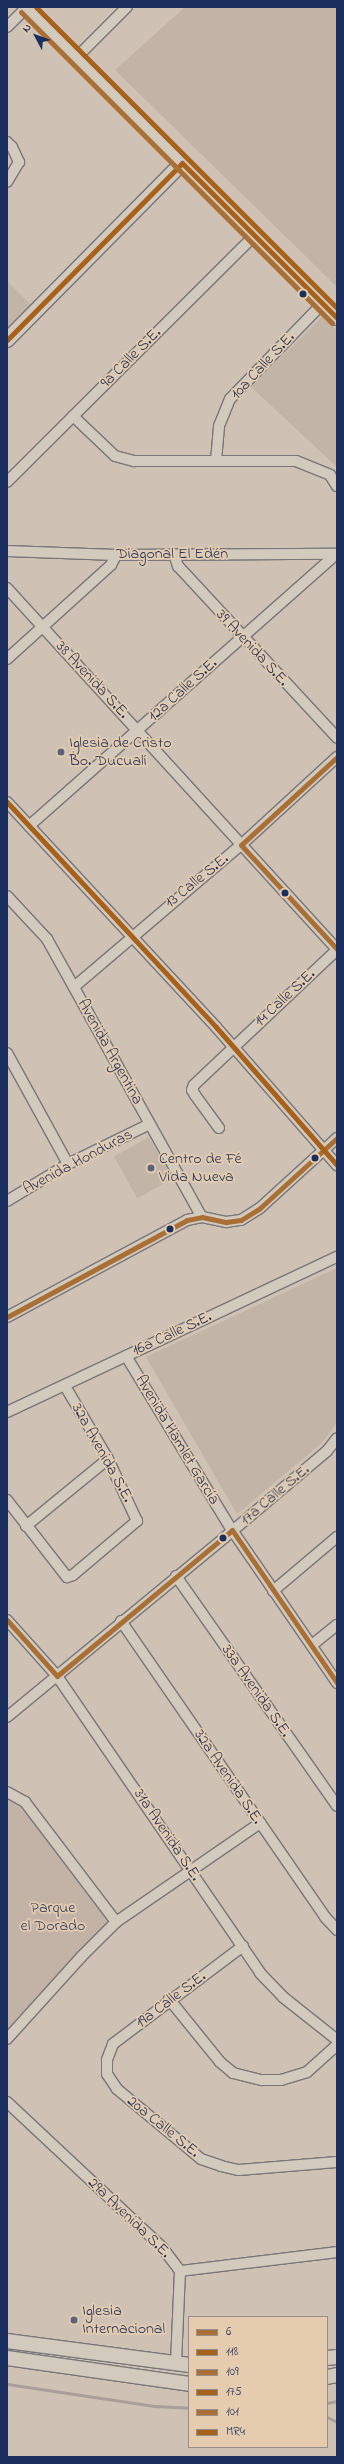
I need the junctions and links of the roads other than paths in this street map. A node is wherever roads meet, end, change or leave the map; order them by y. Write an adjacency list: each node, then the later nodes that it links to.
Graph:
1 (26, 7): 3 (street); 4 (street)
2 (127, 7): 4 (street)
3 (7, 27)
4 (76, 58): 6 (street)
5 (7, 142): 7 (street)
6 (182, 164): 8 (street); 11 (street)
7 (7, 182)
8 (255, 235): 9 (street); 12 (street, 9a Calle S.E.)
9 (322, 304): 10 (street); 13 (street, 10a Calle S.E.)
10 (337, 318)
11 (7, 340)
12 (73, 416): 13 (street); 14 (street, 9a Calle S.E.)
13 (216, 461): 15 (street)
14 (7, 482)
15 (337, 486)
16 (7, 551): 19 (street, Diagonal El Edén)
17 (174, 554): 18 (street, Diagonal El Edén); 19 (street, Diagonal El Edén); 22 (street, 39 Avenida S.E.)
18 (336, 554): 22 (street, 12a Calle S.E.)
19 (116, 555): 21 (street)
20 (7, 588): 21 (street, 38 Avenida S.E.)
21 (42, 628): 23 (street); 24 (street, 38 Avenida S.E.)
22 (242, 637): 24 (street, 12a Calle S.E.); 25 (street, 39 Avenida S.E.)
23 (7, 659)
24 (138, 730): 28 (street, 12a Calle S.E.); 29 (street, 38 Avenida S.E.)
25 (337, 738)
26 (337, 757): 29 (street, 13 Calle S.E.)
27 (7, 802): 28 (street)
28 (29, 826): 31 (street)
29 (241, 845): 31 (street, 13 Calle S.E.); 32 (street, 38 Avenida S.E.)
30 (7, 896): 33 (street, Avenida Argentina)
31 (131, 936): 33 (street, 13 Calle S.E.); 34 (street)
32 (337, 950): 34 (street, 14 Calle S.E.)
33 (74, 987): 36 (street, Avenida Argentina)
34 (233, 1046): 37 (street, 14 Calle S.E.); 39 (street)
35 (7, 1053): 40 (street)
36 (150, 1124): 40 (street, Avenida Honduras); 43 (street, Avenida Argentina)
37 (219, 1128)
38 (337, 1138): 39 (street)
39 (325, 1150): 41 (street); 43 (street)
40 (68, 1164): 42 (street, Avenida Honduras)
41 (337, 1165)
42 (7, 1201)
43 (202, 1218): 45 (street)
44 (337, 1257): 46 (street, 16a Calle S.E.)
45 (7, 1317)
46 (126, 1356): 47 (street, 16a Calle S.E.); 53 (street, Avenida Hamlet García)
47 (65, 1386): 48 (street, 16a Calle S.E.); 50 (street, 32a Avenida S.E.)
48 (7, 1412)
49 (337, 1438): 53 (street, 17a Calle S.E.)
50 (108, 1459): 52 (street); 52 (street, 32a Avenida S.E.)
51 (7, 1500): 52 (street)
52 (26, 1526)
53 (232, 1530): 55 (street, 17a Calle S.E.); 56 (street, Avenida Hamlet García)
54 (337, 1537): 56 (street)
55 (176, 1576): 58 (street, 17a Calle S.E.); 65 (street, 33a Avenida S.E.)
56 (273, 1591): 60 (street, Avenida Hamlet García)
57 (7, 1620): 61 (street, 31a Avenida S.E.)
58 (121, 1621): 61 (street, 17a Calle S.E.); 66 (street, 32a Avenida S.E.)
59 (337, 1624): 60 (street)
60 (312, 1645): 62 (street, Avenida Hamlet García)
61 (57, 1676): 63 (street, 17a Calle S.E.); 67 (street, 31a Avenida S.E.)
62 (337, 1683)
63 (7, 1717)
64 (7, 1792): 68 (street)
65 (337, 1806)
66 (260, 1823): 67 (street); 69 (street, 32a Avenida S.E.)
67 (191, 1871): 68 (street); 70 (street, 31a Avenida S.E.)
68 (116, 1922): 72 (street)
69 (337, 1930)
70 (243, 1946): 71 (street, 19a Calle S.E.); 73 (street, 31a Avenida S.E.)
71 (170, 1999): 74 (street); 75 (street, 19a Calle S.E.)
72 (7, 2039)
73 (337, 2040)
74 (337, 2045)
75 (107, 2060): 77 (street, 20a Calle S.E.)
76 (7, 2102): 79 (street, 29a Avenida S.E.)
77 (337, 2162)
78 (337, 2252): 79 (street)
79 (180, 2271): 82 (street, 29a Avenida S.E.)
80 (7, 2340): 82 (street)
81 (7, 2358): 83 (street)
82 (182, 2364)
83 (188, 2384)

